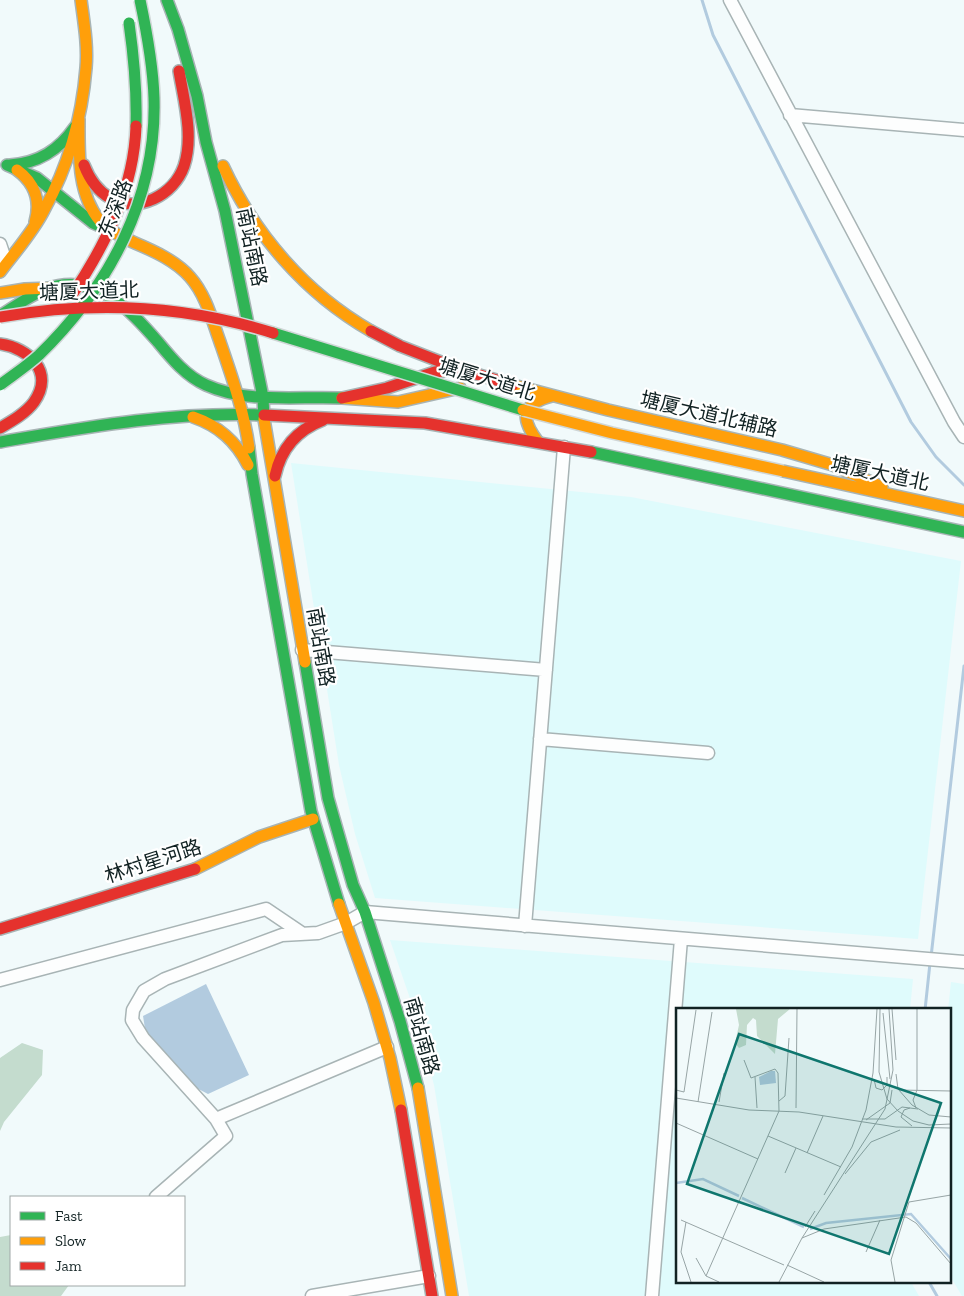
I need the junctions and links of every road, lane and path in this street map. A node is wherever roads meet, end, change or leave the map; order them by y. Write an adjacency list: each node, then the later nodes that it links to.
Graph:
1 (81, 0): 8 (main road)
2 (140, 0): 26 (main road, 东深路, bridge)
3 (166, 0): 6 (main road, 南站南路); 10 (main road)
4 (730, 0): 7 (street)
5 (126, 11): 20 (main road, 东深路, bridge)
6 (197, 96): 24 (main road); 29 (main road, 南站南路)
7 (790, 114): 9 (street); 36 (street)
8 (79, 119): 10 (main road, 南站南路); 11 (main road); 12 (main road)
9 (964, 130)
10 (79, 152): 14 (main road, 南站南路)
11 (8, 166): 12 (main road); 13 (main road)
12 (54, 191): 13 (main road); 14 (main road)
13 (33, 227): 16 (main road)
14 (111, 230): 27 (main road, 南站南路)
15 (0, 244): 16 (street)
16 (3, 267)
17 (52, 288): 18 (main road); 19 (main road, 塘厦大道北辅路); 27 (main road, 塘厦大道北辅路)
18 (0, 294)
19 (0, 316): 42 (main road, 塘厦大道北, bridge)
20 (50, 322)
21 (28, 343): 23 (main road)
22 (0, 344): 35 (main road)
23 (12, 356)
24 (458, 369): 25 (main road, 塘厦大道北辅路); 30 (main road, 塘厦大道北辅路)
25 (502, 382): 28 (main road, 塘厦大道北辅路); 30 (main road, 塘厦大道北辅路)
26 (0, 385)
27 (238, 394): 29 (main road, 塘厦大道北辅路); 31 (main road, 南站南路)
28 (552, 396): 38 (main road); 42 (main road, 塘厦大道北辅路)
29 (263, 397): 30 (main road, 塘厦大道北辅路); 33 (main road, 南站南路)
30 (342, 398)
31 (244, 414): 32 (main road, 塘厦大道北); 33 (main road, 塘厦大道北); 40 (main road, 南站南路)
32 (186, 415): 37 (main road, 塘厦大道北); 40 (main road)
33 (263, 415): 34 (main road, 塘厦大道北); 41 (main road, 南站南路)
34 (333, 418): 38 (main road, 塘厦大道北); 41 (main road)
35 (0, 428)
36 (964, 437)
37 (0, 442)
38 (538, 442): 39 (main road, 塘厦大道北)
39 (564, 447): 44 (main road, 塘厦大道北); 46 (street)
40 (252, 474): 49 (main road, 南站南路)
41 (275, 482): 45 (main road, 南站南路)
42 (903, 497): 43 (main road, 塘厦大道北)
43 (964, 511)
44 (964, 532)
45 (302, 650): 46 (street); 50 (main road, 南站南路)
46 (546, 670): 47 (street)
47 (540, 739): 48 (street); 52 (street)
48 (708, 753)
49 (313, 819): 51 (main road, 南站南路); 53 (main road, 林村星河路)
50 (365, 912): 51 (street); 52 (street); 64 (main road, 南站南路)
51 (346, 923): 54 (street); 58 (main road, 南站南路)
52 (525, 926): 55 (street)
53 (0, 928)
54 (302, 934): 57 (street); 59 (street)
55 (681, 939): 56 (street); 65 (street)
56 (962, 962)
57 (0, 980)
58 (387, 1047): 59 (street); 61 (main road, 南站南路)
59 (216, 1119): 60 (street)
60 (157, 1196)
61 (429, 1276): 62 (street); 63 (main road, 南站南路)
62 (312, 1296)
63 (432, 1296)
64 (452, 1296)
65 (652, 1296)

